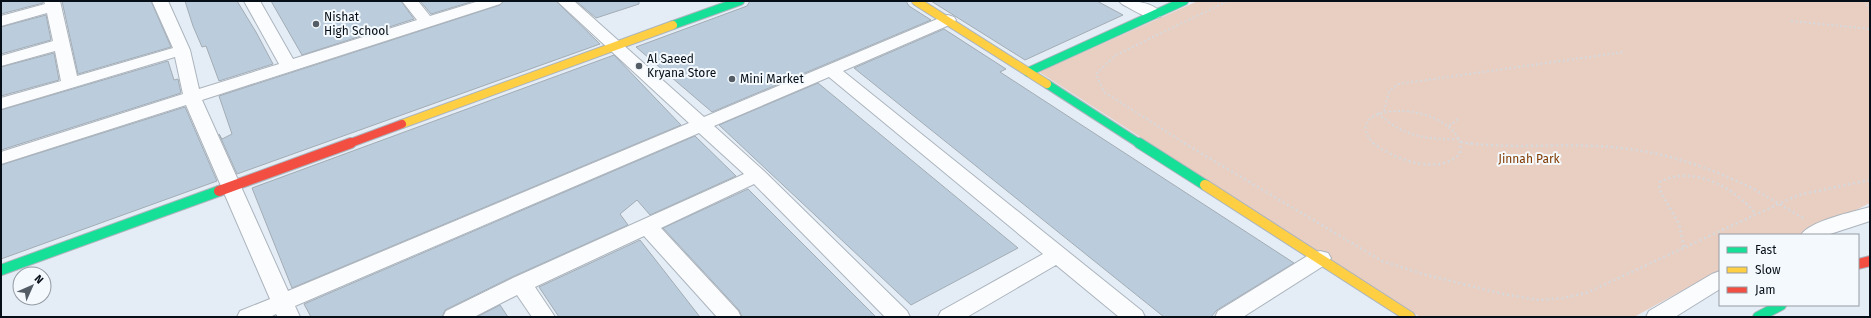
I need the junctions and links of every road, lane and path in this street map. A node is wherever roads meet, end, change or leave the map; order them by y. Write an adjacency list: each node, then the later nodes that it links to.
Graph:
1 (252, 1): 26 (street)
2 (410, 1): 19 (street)
3 (495, 1): 19 (street)
4 (565, 1): 22 (street)
5 (916, 1): 17 (street)
6 (1128, 1): 15 (street)
7 (1184, 1): 15 (street)
8 (1228, 1): 47 (path)
9 (1864, 1): 13 (path)
10 (165, 2): 23 (street)
11 (736, 2): 22 (street)
12 (53, 4): 16 (street); 21 (street)
13 (1868, 4): 14 (path)
14 (1870, 9)
15 (1154, 14): 28 (street)
16 (1, 20)
17 (948, 20): 27 (street); 28 (street)
18 (1791, 21): 20 (path)
19 (427, 22): 26 (street)
20 (1870, 29)
21 (61, 44): 25 (street); 29 (street)
22 (615, 48): 35 (street); 41 (street)
23 (182, 50): 29 (street); 30 (street)
24 (1624, 52): 32 (path)
25 (1, 61)
26 (289, 66): 30 (street)
27 (830, 69): 35 (street); 48 (street)
28 (1028, 72): 49 (street)
29 (70, 83): 31 (street)
30 (192, 97): 38 (street); 41 (street)
31 (1, 104)
32 (1384, 111): 33 (path); 36 (path)
33 (1378, 113): 37 (path); 37 (path)
34 (1459, 118): 36 (path)
35 (702, 124): 39 (street); 56 (street)
36 (1449, 126): 37 (path)
37 (1460, 141): 42 (path)
38 (1, 158)
39 (757, 175): 45 (street); 61 (street)
40 (1870, 180): 42 (path)
41 (231, 187): 52 (street); 56 (street)
42 (1779, 204): 43 (path); 46 (path)
43 (1756, 214): 47 (path); 47 (path)
44 (1870, 214): 46 (street)
45 (648, 227): 54 (street); 60 (street)
46 (1816, 232)
47 (1684, 247)
48 (1057, 255): 62 (street); 63 (street)
49 (1320, 258): 64 (street); 65 (street)
50 (1870, 261): 51 (street)
51 (1859, 264)
52 (1, 270)
53 (1719, 280): 66 (street)
54 (521, 284): 58 (street); 59 (street)
55 (1779, 306): 67 (street)
56 (286, 310): 57 (street)
57 (248, 317)
58 (454, 317)
59 (544, 317)
60 (730, 317)
61 (899, 317)
62 (948, 317)
63 (1134, 317)
64 (1226, 317)
65 (1410, 317)
66 (1656, 317)
67 (1758, 317)

